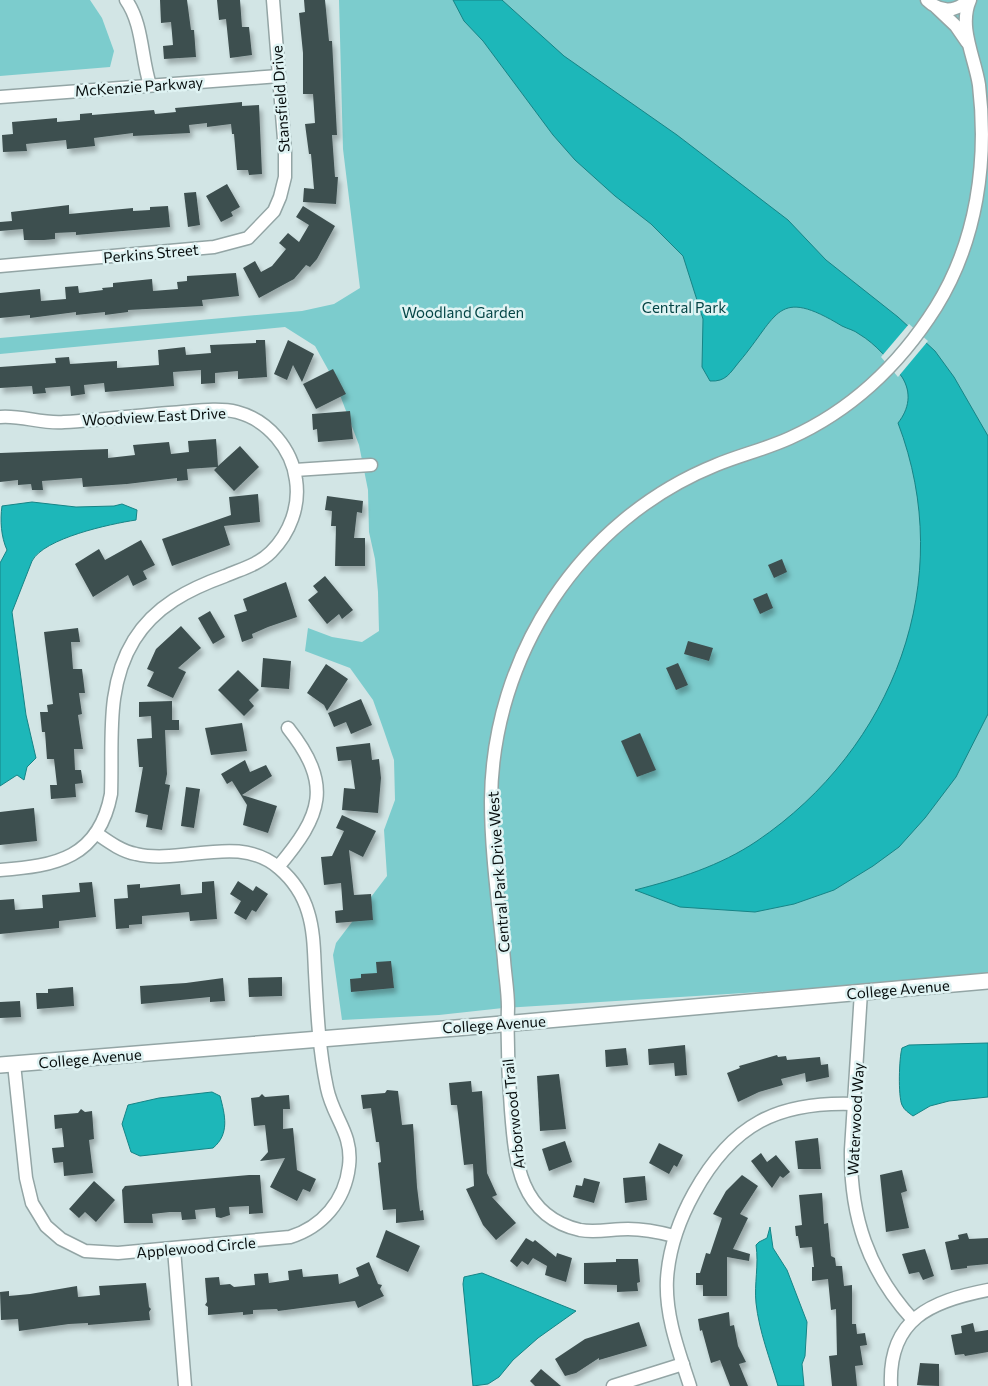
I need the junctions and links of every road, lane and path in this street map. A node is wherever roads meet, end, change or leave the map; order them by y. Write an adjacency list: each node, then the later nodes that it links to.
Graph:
1 (126, 0): 7 (street)
2 (273, 0): 6 (street, Stansfield Drive)
3 (969, 0): 4 (street); 5 (street, Central Park Drive West)
4 (932, 4): 5 (street, Central Park Drive West)
5 (968, 44): 20 (street, Central Park Drive West)
6 (278, 76): 7 (street, McKenzie Parkway); 9 (street, Stansfield Drive)
7 (150, 85): 8 (street, McKenzie Parkway)
8 (0, 97)
9 (280, 197): 10 (street, Perkins Street)
10 (0, 266)
11 (0, 417): 13 (street, Woodview East Drive)
12 (371, 466): 13 (street)
13 (295, 470): 15 (street)
14 (288, 728): 16 (street)
15 (96, 833): 16 (street); 17 (street)
16 (278, 867): 21 (street, Applewood Circle)
17 (0, 870)
18 (988, 981): 19 (main road, College Avenue)
19 (861, 992): 20 (main road, College Avenue); 23 (street, Waterwood Way)
20 (507, 1023): 21 (main road, College Avenue); 24 (street, Arborwood Trail)
21 (320, 1039): 22 (main road, College Avenue); 25 (street, Applewood Circle)
22 (7, 1064): 25 (street, Applewood Circle)
23 (855, 1104): 24 (street); 27 (street, Waterwood Way)
24 (674, 1236): 28 (street)
25 (174, 1249): 29 (street)
26 (988, 1290): 27 (street)
27 (913, 1320): 32 (street)
28 (683, 1364): 30 (street); 31 (street)
29 (185, 1386)
30 (613, 1386)
31 (690, 1386)
32 (891, 1386)

